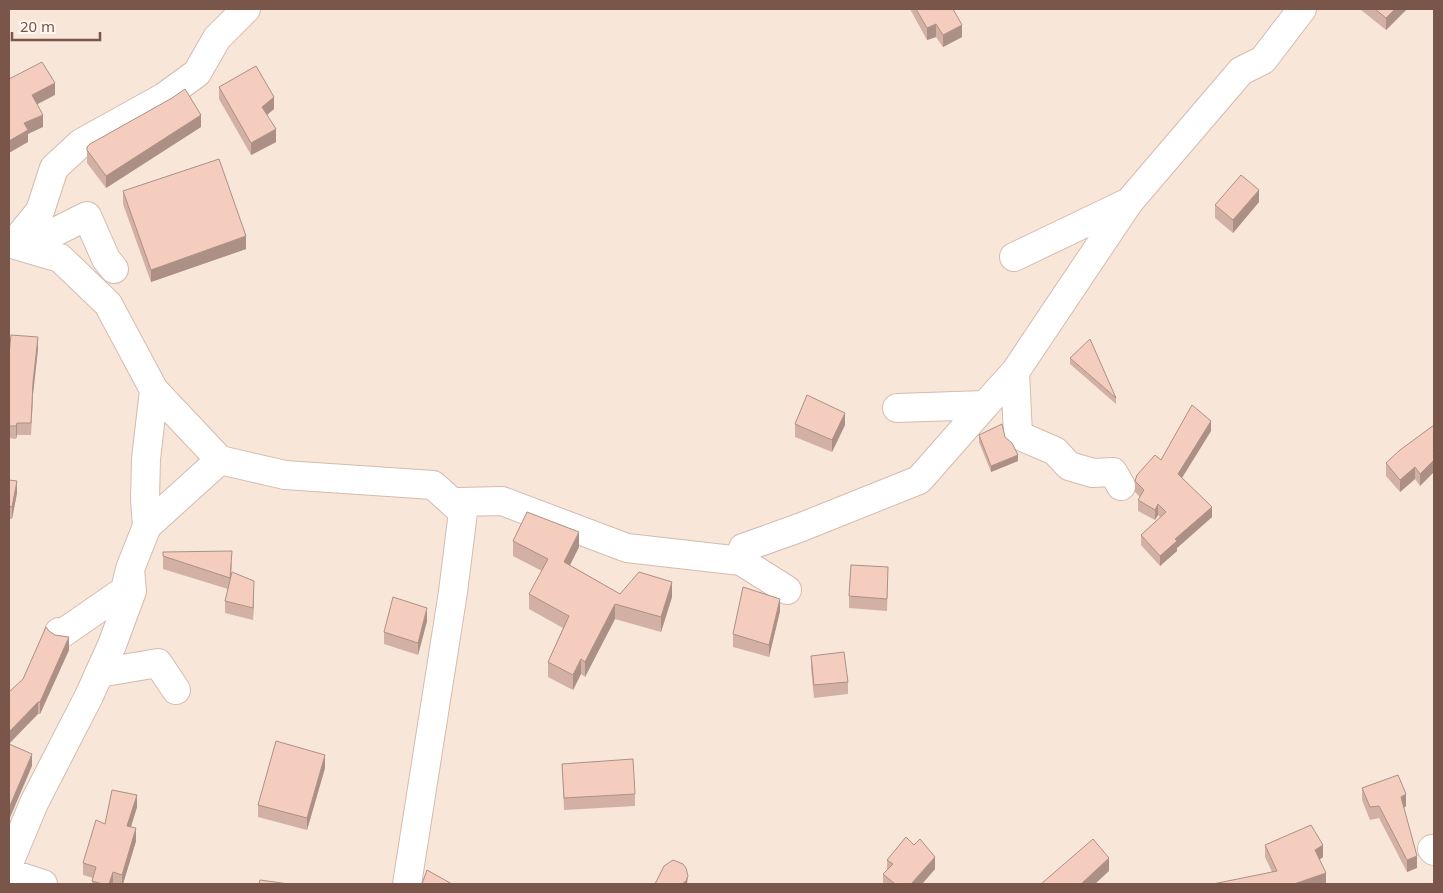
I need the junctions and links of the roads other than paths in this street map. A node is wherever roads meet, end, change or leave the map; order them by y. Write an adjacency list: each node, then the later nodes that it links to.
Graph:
1 (246, 9): 4 (street)
2 (1302, 9): 3 (street)
3 (1129, 202): 5 (street); 7 (street)
4 (11, 244): 6 (street); 8 (street)
5 (1014, 257)
6 (114, 269)
7 (1015, 372): 9 (street); 12 (street)
8 (154, 390): 11 (street); 14 (street)
9 (985, 405): 10 (street); 15 (street)
10 (897, 408)
11 (220, 460): 14 (street); 25 (street)
12 (1121, 486)
13 (458, 502): 17 (street)
14 (147, 526): 16 (street)
15 (743, 548)
16 (130, 569): 18 (street); 19 (street)
17 (787, 590)
18 (59, 632)
19 (99, 673): 20 (street); 21 (street)
20 (176, 690)
21 (9, 863)
22 (9, 874): 23 (street); 24 (street)
23 (17, 884)
24 (43, 884)
25 (407, 884)

